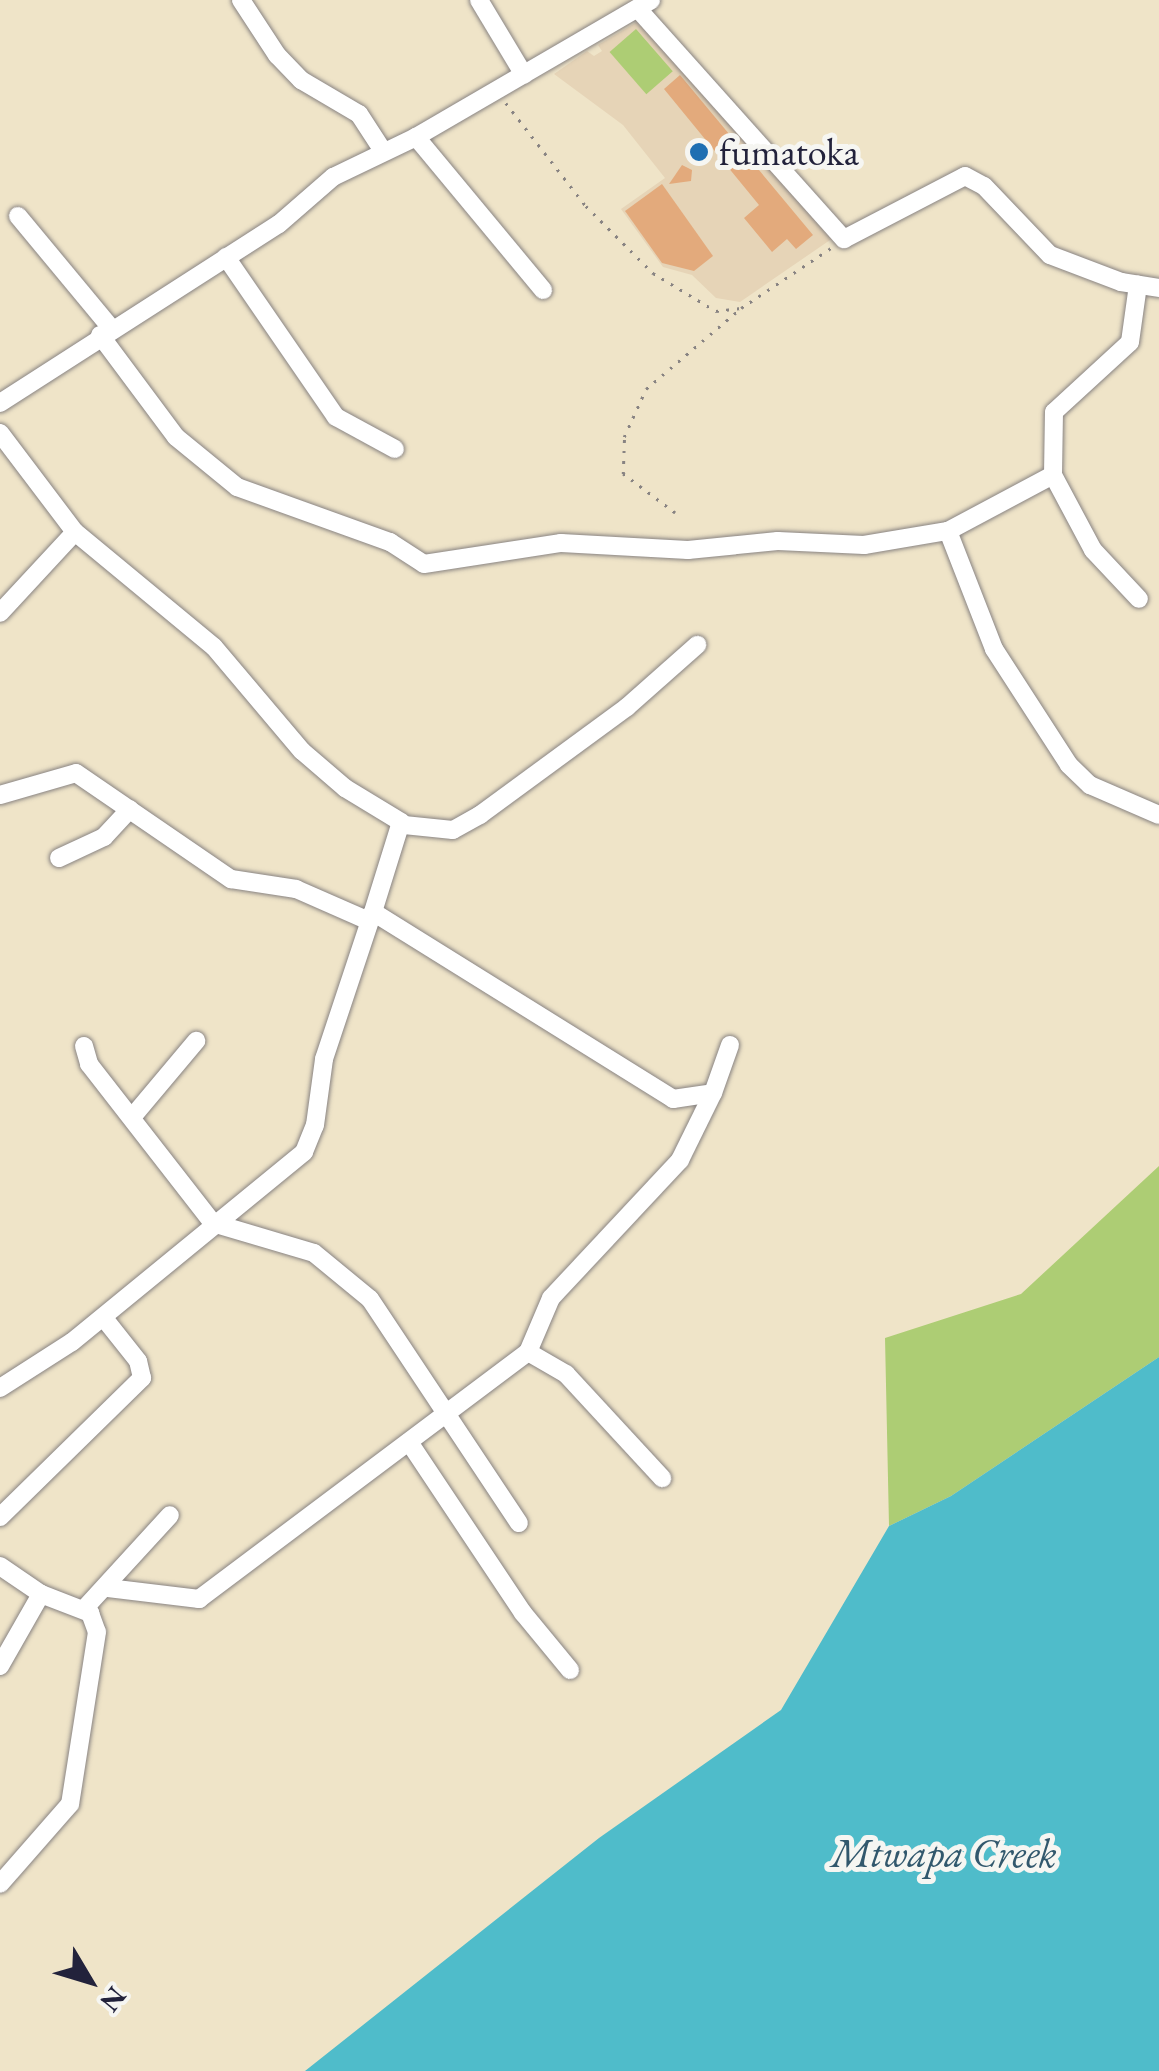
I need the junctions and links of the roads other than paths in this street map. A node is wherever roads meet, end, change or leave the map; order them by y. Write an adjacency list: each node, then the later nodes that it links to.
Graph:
1 (240, 0): 6 (street)
2 (479, 0): 4 (street)
3 (644, 5): 4 (street); 9 (street)
4 (524, 75): 5 (street)
5 (416, 137): 6 (street); 11 (street)
6 (384, 151): 8 (street)
7 (18, 216): 12 (street)
8 (226, 257): 12 (street); 15 (street)
9 (1138, 285): 10 (street); 16 (street)
10 (1159, 288)
11 (543, 290)
12 (106, 331): 13 (street); 17 (street)
13 (0, 403)
14 (0, 433): 18 (street)
15 (395, 450)
16 (1053, 474): 17 (street); 19 (street)
17 (948, 530): 24 (street)
18 (76, 532): 20 (street); 25 (street)
19 (1139, 598)
20 (0, 613)
21 (696, 645): 25 (street)
22 (0, 795): 23 (street)
23 (130, 808): 26 (street); 27 (street)
24 (1159, 815)
25 (404, 825): 27 (street)
26 (58, 858)
27 (371, 917): 31 (street); 33 (street)
28 (196, 1041): 32 (street)
29 (730, 1045): 31 (street)
30 (84, 1046): 32 (street)
31 (714, 1093): 35 (street)
32 (134, 1115): 33 (street)
33 (213, 1222): 34 (street); 37 (street)
34 (103, 1317): 36 (street); 41 (street)
35 (528, 1352): 37 (street); 39 (street)
36 (0, 1388)
37 (442, 1412): 38 (street); 42 (street)
38 (409, 1442): 44 (street); 48 (street)
39 (662, 1478)
40 (170, 1515): 44 (street)
41 (0, 1517)
42 (518, 1524)
43 (0, 1566): 45 (street)
44 (108, 1588): 46 (street)
45 (41, 1594): 46 (street); 47 (street)
46 (84, 1609): 49 (street)
47 (0, 1666)
48 (570, 1670)
49 (8, 1860): 50 (street)
50 (0, 1884)

